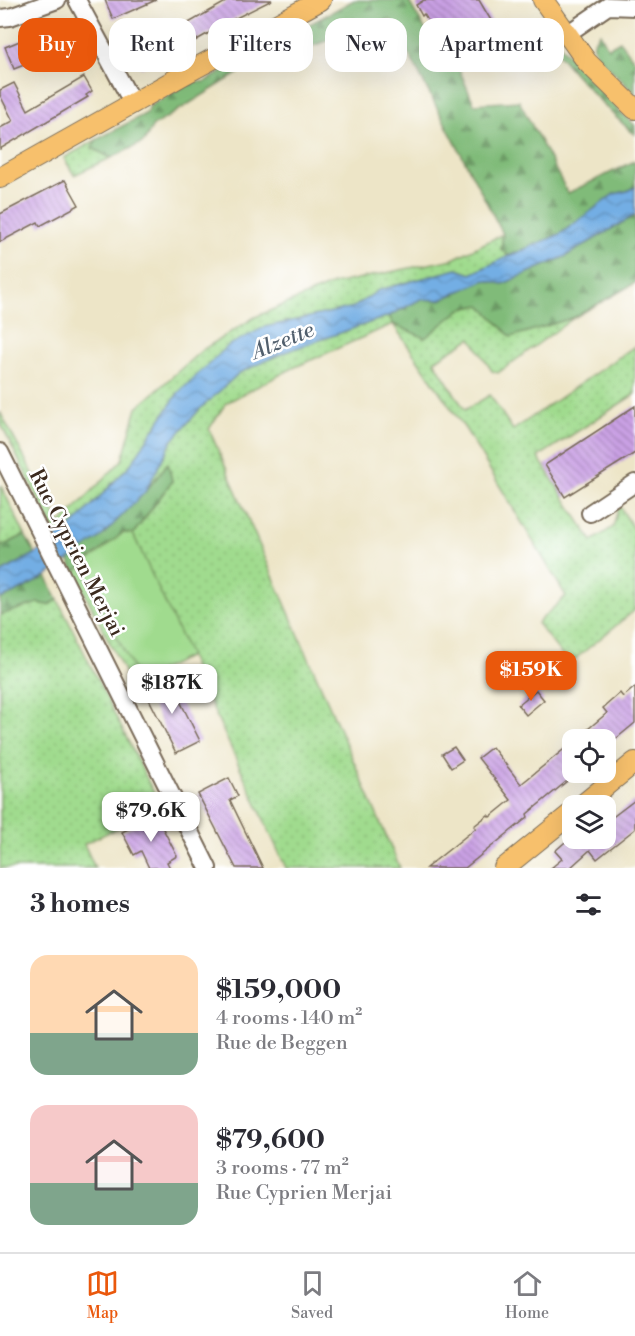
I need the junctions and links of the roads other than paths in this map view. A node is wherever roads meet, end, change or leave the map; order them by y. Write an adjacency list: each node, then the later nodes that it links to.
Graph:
1 (57, 0): 7 (street)
2 (77, 0): 9 (street)
3 (321, 0): 9 (main road)
4 (543, 0): 8 (main road)
5 (609, 3): 6 (street); 8 (street)
6 (635, 7)
7 (0, 18)
8 (567, 34): 10 (main road)
9 (133, 104): 11 (main road)
10 (635, 109)
11 (0, 178)
12 (0, 452): 18 (street, Rue Cyprien Merjai)
13 (635, 483): 14 (street)
14 (590, 513)
15 (635, 762): 16 (main road)
16 (594, 795)
17 (562, 821): 19 (main road)
18 (208, 868)
19 (504, 868)

